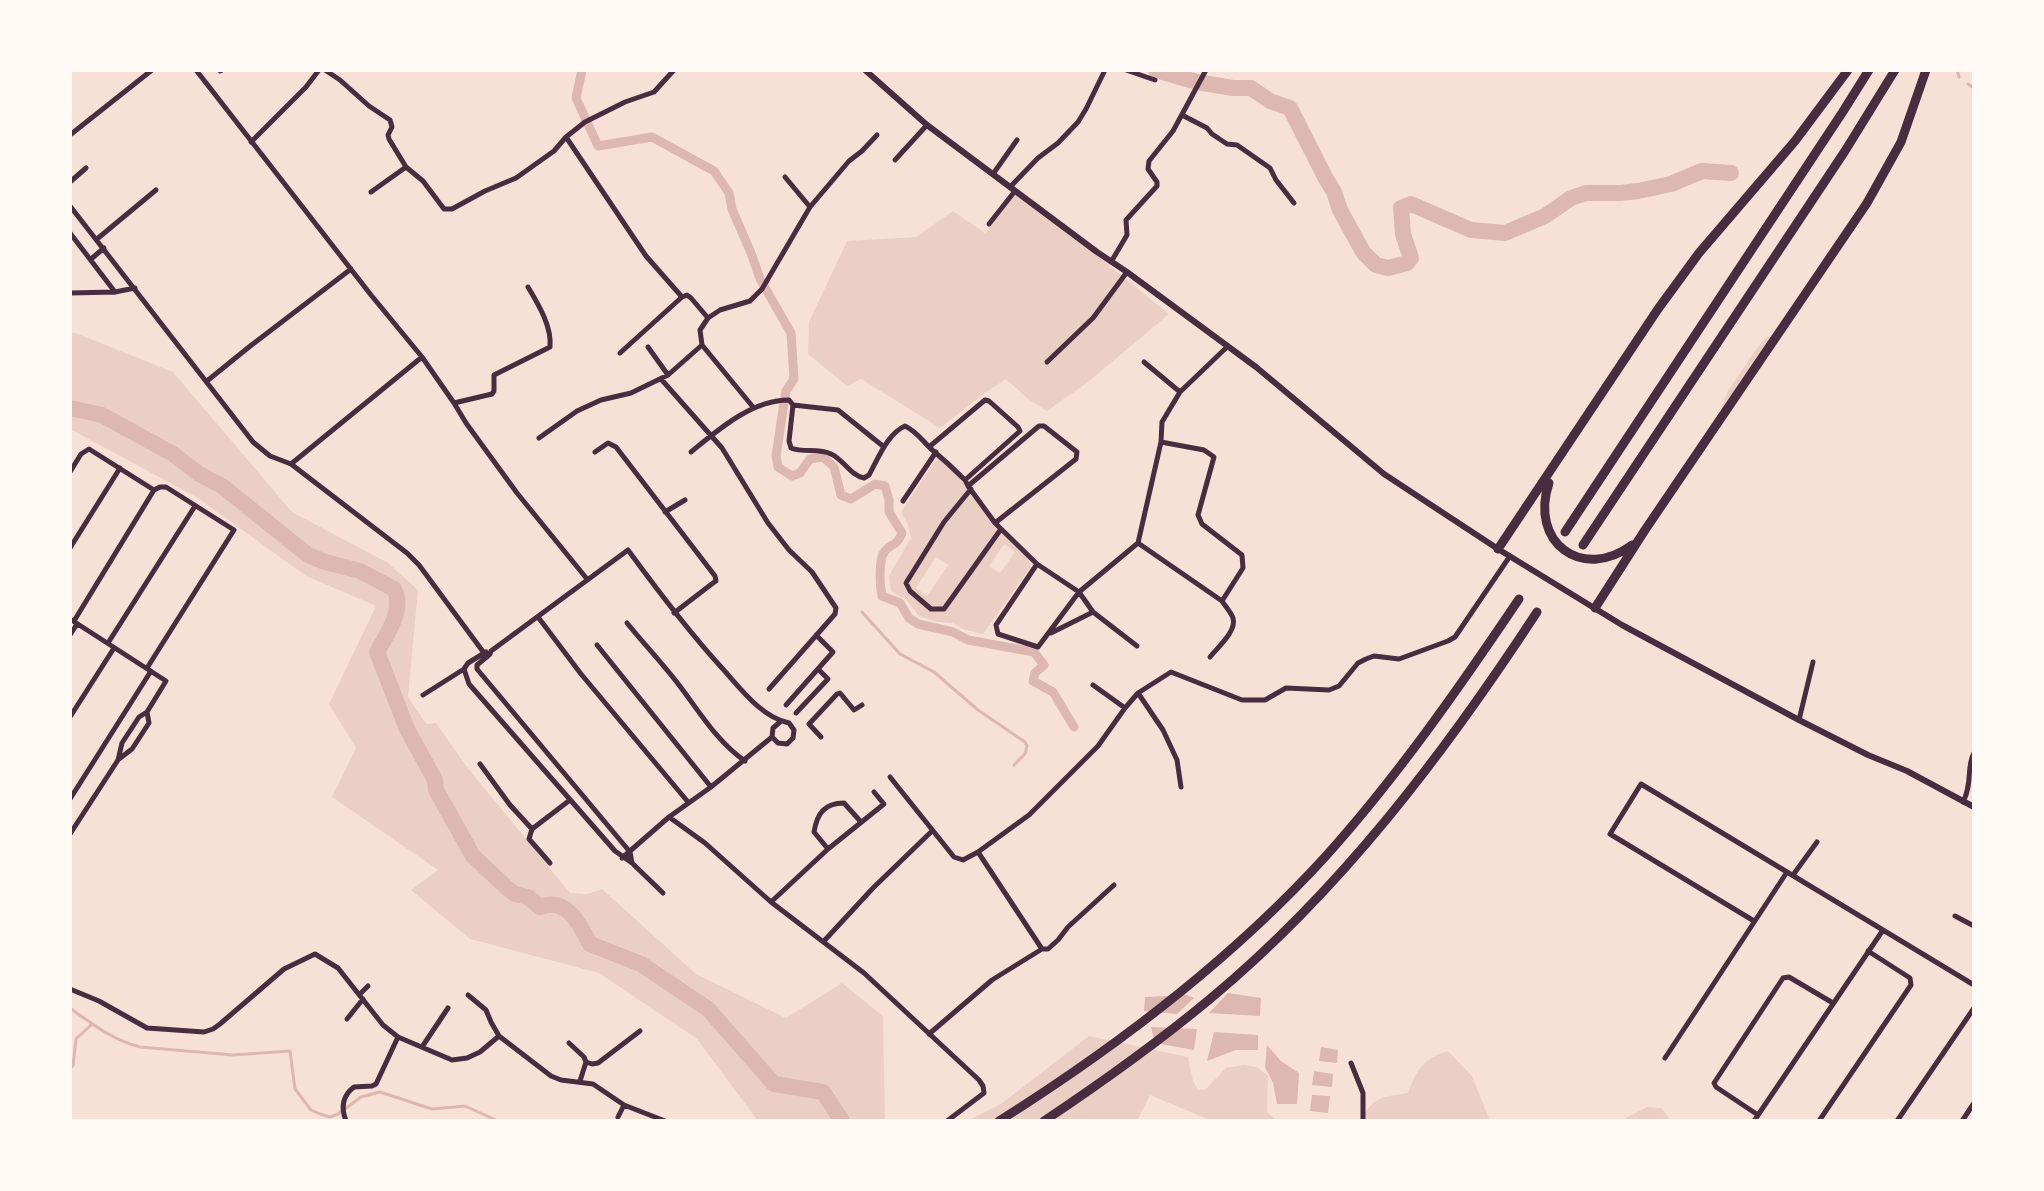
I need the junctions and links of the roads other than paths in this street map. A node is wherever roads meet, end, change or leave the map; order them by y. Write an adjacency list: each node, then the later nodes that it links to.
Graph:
1 (152, 70): 17 (street)
2 (196, 70): 21 (street)
3 (319, 70): 21 (street)
4 (325, 70): 23 (street)
5 (674, 70): 19 (street)
6 (865, 70): 16 (street)
7 (1105, 70): 28 (street)
8 (1126, 70): 14 (street)
9 (1848, 70): 72 (highway)
10 (1869, 70): 83 (highway)
11 (1895, 70): 85 (highway)
12 (1926, 70): 82 (highway)
13 (1205, 72): 15 (street)
14 (1155, 80)
15 (1182, 115): 31 (street); 39 (street)
16 (927, 125): 22 (street); 25 (street)
17 (70, 135)
18 (877, 135): 33 (street)
19 (566, 137): 23 (street); 46 (street)
20 (1017, 140): 25 (street)
21 (251, 142): 40 (street)
22 (895, 160)
23 (406, 167): 30 (street)
24 (86, 168): 27 (street)
25 (993, 174): 28 (street)
26 (785, 177): 33 (street)
27 (70, 182)
28 (1012, 189): 34 (street); 39 (street)
29 (156, 190): 36 (street)
30 (371, 192)
31 (1294, 203)
32 (70, 206): 36 (street)
33 (810, 207): 47 (street)
34 (989, 224)
35 (70, 233): 38 (street)
36 (97, 239): 37 (street)
37 (104, 248): 38 (street); 43 (street)
38 (91, 259): 44 (street)
39 (1111, 262): 41 (street)
40 (351, 269): 52 (street); 57 (street)
41 (1127, 272): 49 (street); 53 (street)
42 (528, 287): 60 (street)
43 (135, 288): 44 (street); 57 (street)
44 (115, 292): 45 (street)
45 (70, 293)
46 (682, 297): 47 (street); 51 (street)
47 (708, 318): 48 (street)
48 (702, 345): 55 (street); 61 (street)
49 (1228, 346): 58 (street); 87 (street)
50 (648, 347): 55 (street)
51 (620, 353)
52 (422, 357): 60 (street); 70 (street)
53 (1047, 362)
54 (1144, 362): 58 (street)
55 (668, 375): 56 (street)
56 (661, 379): 62 (street); 63 (street)
57 (207, 381): 70 (street)
58 (1180, 392): 64 (street)
59 (791, 402): 61 (street); 65 (street); 65 (street)
60 (454, 403): 90 (street)
61 (753, 407): 62 (street)
62 (712, 435): 68 (street); 102 (street)
63 (539, 438)
64 (1161, 442): 84 (street); 93 (street)
65 (884, 447): 66 (street)
66 (929, 447): 69 (street); 74 (street)
67 (595, 452): 79 (street)
68 (691, 452)
69 (936, 452): 74 (street); 77 (street)
70 (291, 464): 107 (street)
71 (120, 468): 73 (street); 75 (street); 86 (street)
72 (1553, 469): 82 (highway); 87 (highway)
73 (70, 472)
74 (968, 485): 80 (street); 80 (street); 81 (street)
75 (154, 490): 78 (street); 99 (street)
76 (685, 500): 79 (street)
77 (903, 501)
78 (196, 506): 105 (street); 111 (street)
79 (665, 512): 97 (street)
80 (995, 523): 81 (street)
81 (1001, 529): 89 (street)
82 (1645, 530): 94 (highway)
83 (1565, 532)
84 (1138, 543): 91 (street); 93 (street)
85 (1583, 545)
86 (70, 548)
87 (1498, 549): 88 (street)
88 (1510, 556): 94 (street); 116 (street)
89 (1037, 564): 91 (street); 103 (street)
90 (587, 579): 97 (street); 98 (street)
91 (1079, 592): 95 (street); 103 (street)
92 (1519, 599): 191 (highway)
93 (1222, 601): 108 (street)
94 (1595, 608): 125 (street)
95 (1093, 612): 103 (street); 106 (street)
96 (1537, 612): 192 (highway)
97 (674, 613): 126 (street)
98 (538, 617): 107 (street); 139 (street)
99 (74, 621): 101 (street); 105 (street)
100 (627, 623): 131 (street)
101 (70, 635)
102 (816, 635): 112 (street); 115 (street)
103 (1049, 635)
104 (597, 645): 134 (street)
105 (111, 646): 111 (street); 124 (street)
106 (1137, 646)
107 (487, 653): 110 (street); 149 (street)
108 (1210, 657)
109 (1813, 662): 125 (street)
110 (464, 669): 117 (street); 138 (street)
111 (149, 670): 122 (street); 137 (street)
112 (819, 670): 114 (street); 119 (street)
113 (1093, 685): 121 (street)
114 (823, 687): 118 (street); 123 (street)
115 (769, 689)
116 (1138, 693): 121 (street); 135 (street)
117 (423, 695)
118 (835, 697): 120 (street); 128 (street)
119 (786, 705)
120 (862, 705)
121 (1125, 708): 150 (street)
122 (147, 712): 130 (street); 130 (street)
123 (796, 713)
124 (70, 717)
125 (1799, 720): 140 (street)
126 (781, 722): 127 (street); 127 (street)
127 (772, 737): 131 (street)
128 (821, 737)
129 (1974, 753): 140 (street)
130 (118, 760): 146 (street)
131 (745, 761): 134 (street)
132 (480, 764): 144 (street)
133 (890, 777): 145 (street)
134 (711, 787): 139 (street)
135 (1181, 787)
136 (874, 792): 143 (street)
137 (70, 799)
138 (570, 800): 144 (street); 151 (street)
139 (688, 802): 142 (street)
140 (1963, 802): 141 (street)
141 (1974, 807)
142 (669, 817): 149 (street); 157 (street)
143 (861, 822): 148 (street); 148 (street)
144 (532, 829): 152 (street)
145 (932, 831): 150 (street); 162 (street)
146 (70, 834)
147 (1817, 842): 154 (street)
148 (828, 849): 157 (street)
149 (630, 852): 151 (street); 153 (street)
150 (978, 852): 163 (street)
151 (622, 858): 153 (street)
152 (550, 863)
153 (632, 863): 156 (street)
154 (1790, 874): 159 (street); 159 (street); 161 (street)
155 (1114, 885): 163 (street)
156 (663, 893)
157 (771, 902): 162 (street)
158 (1955, 916): 160 (street)
159 (1754, 921): 180 (street)
160 (1974, 926)
161 (1883, 930): 164 (street); 165 (street)
162 (824, 941): 175 (street)
163 (1042, 949): 175 (street)
164 (1868, 951): 170 (street); 194 (street)
165 (1974, 985)
166 (368, 986): 169 (street)
167 (70, 989): 169 (street)
168 (468, 995): 176 (street)
169 (362, 996): 173 (street); 177 (street)
170 (1833, 1003): 188 (street); 188 (street)
171 (448, 1008): 179 (street)
172 (1974, 1008): 195 (street)
173 (347, 1019)
174 (640, 1031): 181 (street)
175 (929, 1034): 190 (street)
176 (499, 1036): 179 (street); 183 (street)
177 (398, 1037): 179 (street); 187 (street)
178 (569, 1043): 181 (street)
179 (422, 1047)
180 (1665, 1058)
181 (586, 1062): 183 (street)
182 (1351, 1063): 193 (street)
183 (580, 1081): 185 (street)
184 (1974, 1103): 196 (street)
185 (624, 1105): 186 (street); 189 (street)
186 (618, 1117)
187 (345, 1118)
188 (1757, 1119)
189 (665, 1121)
190 (947, 1121)
191 (999, 1121)
192 (1044, 1121)
193 (1363, 1121)
194 (1819, 1121)
195 (1897, 1121)
196 (1962, 1121)

